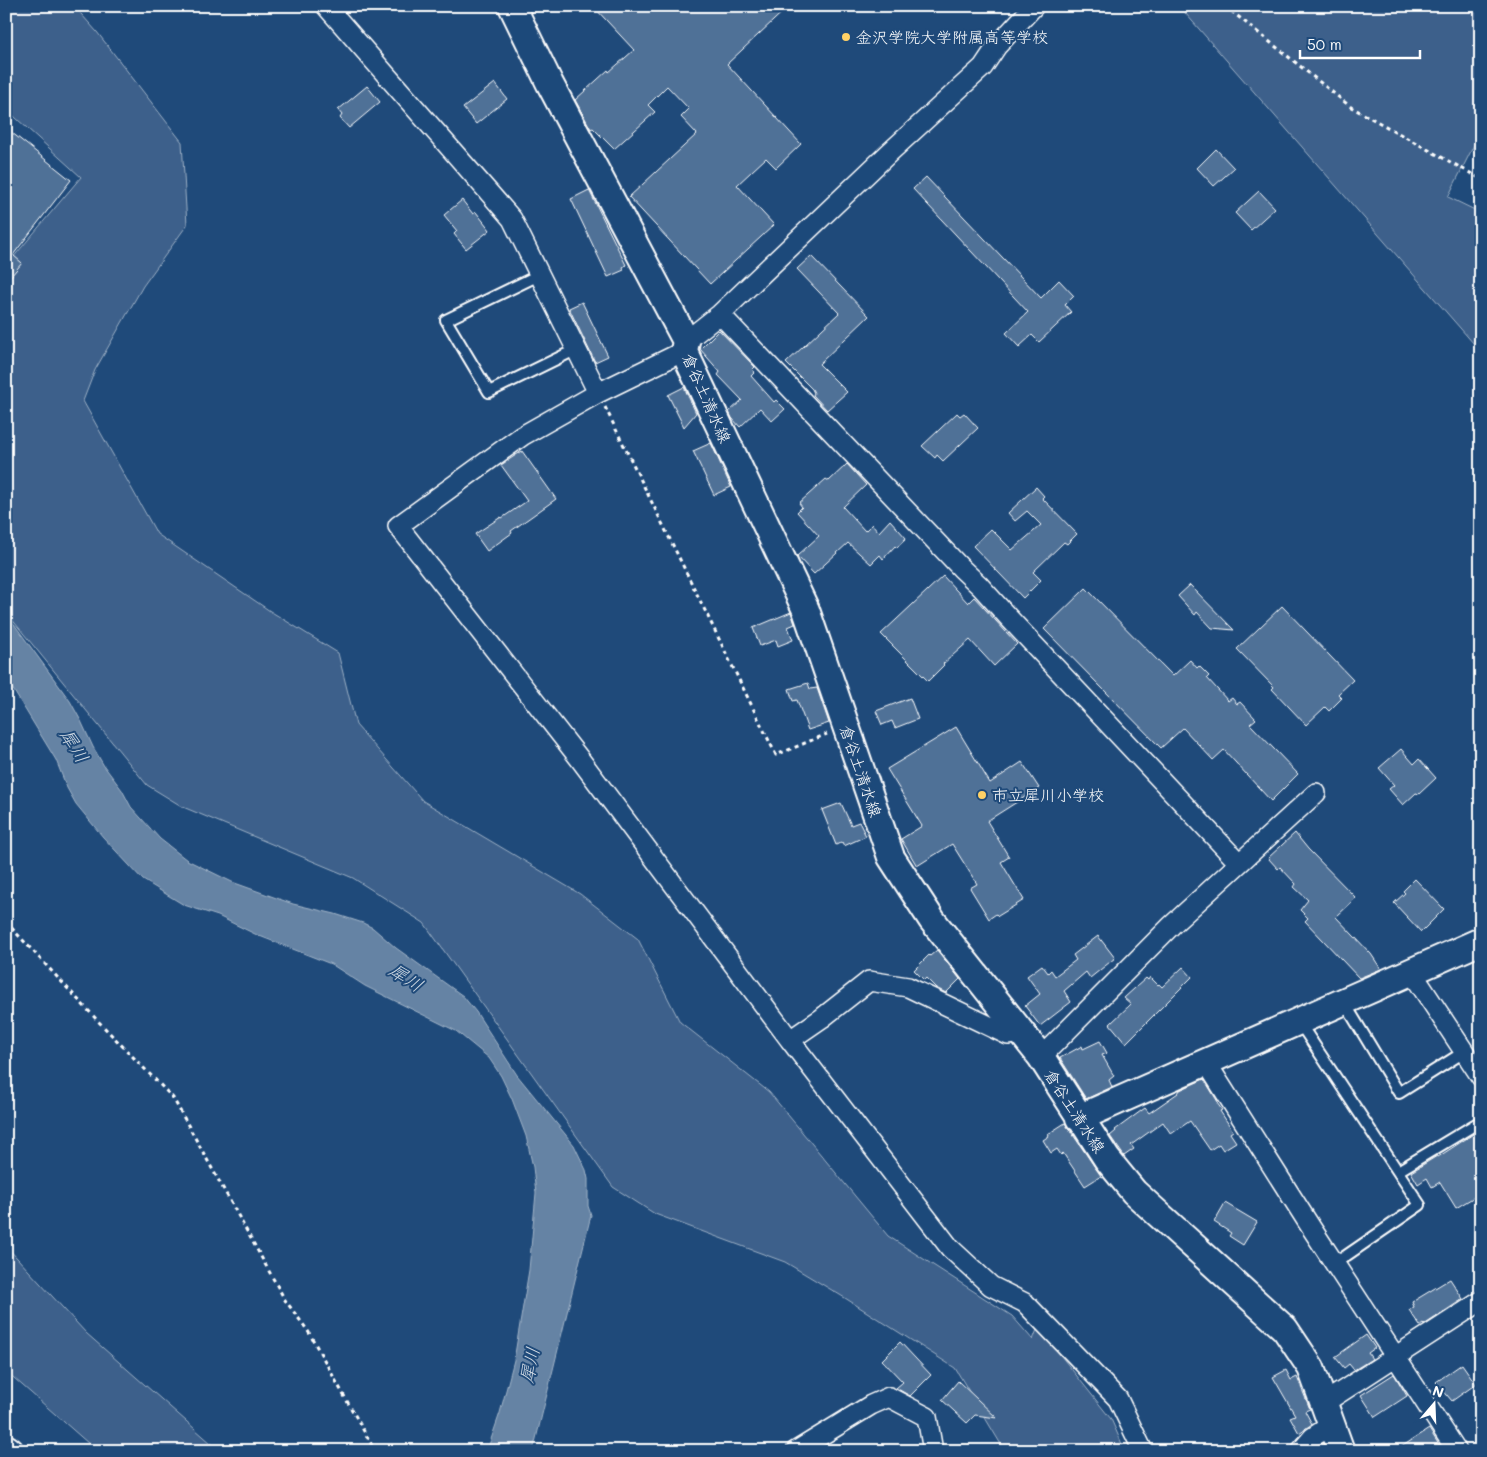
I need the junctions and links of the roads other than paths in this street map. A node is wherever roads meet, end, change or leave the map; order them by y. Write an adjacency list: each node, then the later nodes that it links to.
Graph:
1 (326, 6): 4 (street)
2 (512, 6): 6 (main road, 倉谷土清水線)
3 (1034, 6): 5 (street)
4 (539, 275): 7 (street); 7 (lane)
5 (720, 314): 6 (street); 10 (street)
6 (685, 346): 8 (street); 15 (main road, 倉谷土清水線)
7 (576, 349): 8 (street)
8 (598, 393): 16 (street)
9 (1316, 793): 10 (street)
10 (1239, 863): 18 (street)
11 (1481, 941): 12 (main road)
12 (1411, 971): 13 (main road); 17 (street)
13 (1343, 1001): 14 (main road); 17 (lane)
14 (1298, 1021): 19 (main road); 23 (lane)
15 (1022, 1034): 16 (street); 18 (main road, 倉谷土清水線)
16 (790, 1040): 32 (street)
17 (1464, 1052): 20 (street)
18 (1041, 1057): 21 (main road, 倉谷土清水線)
19 (1206, 1062): 21 (main road); 24 (street)
20 (1481, 1077)
21 (1079, 1118): 27 (main road, 倉谷土清水線)
22 (1481, 1121): 23 (lane)
23 (1398, 1170): 24 (lane)
24 (1334, 1264): 26 (street)
25 (1481, 1301): 26 (street)
26 (1396, 1357): 27 (street); 35 (street)
27 (1328, 1414): 33 (street); 34 (main road, 倉谷土清水線)
28 (6, 1448): 29 (main road)
29 (10, 1451)
30 (796, 1451): 31 (street)
31 (933, 1451)
32 (1143, 1451)
33 (1301, 1451)
34 (1341, 1451)
35 (1457, 1451)

